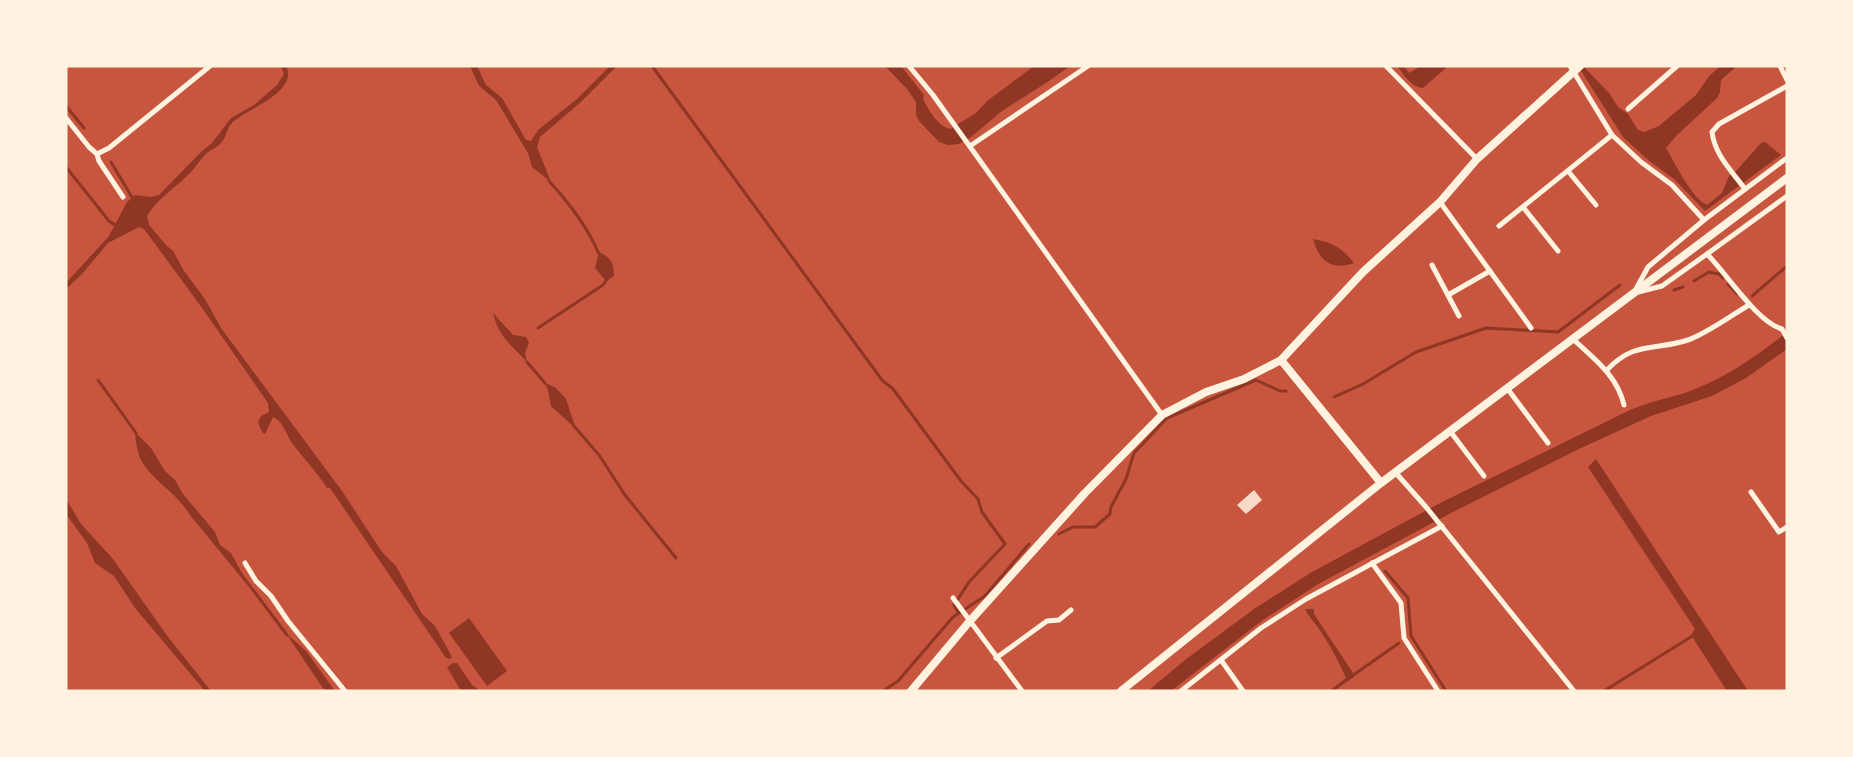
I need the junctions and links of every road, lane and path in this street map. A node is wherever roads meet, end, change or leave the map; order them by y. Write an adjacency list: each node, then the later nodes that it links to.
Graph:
1 (210, 66): 14 (street)
2 (909, 66): 13 (street)
3 (1088, 66): 13 (street)
4 (1386, 66): 16 (street)
5 (1677, 66): 10 (street)
6 (1780, 66): 8 (street)
7 (1576, 68): 12 (street); 16 (main road)
8 (1787, 80)
9 (1787, 86): 19 (street)
10 (1628, 109)
11 (66, 118): 14 (street)
12 (1612, 135): 17 (street); 25 (street)
13 (968, 144): 42 (street)
14 (97, 154): 21 (street)
15 (1787, 158): 19 (street)
16 (1477, 159): 22 (main road)
17 (1568, 171): 23 (street); 24 (street)
18 (1787, 178): 31 (main road)
19 (1744, 188): 25 (street)
20 (1787, 196): 28 (street)
21 (123, 197)
22 (1440, 202): 30 (street); 38 (main road)
23 (1596, 205)
24 (1523, 207): 26 (street); 27 (street)
25 (1704, 220): 31 (street)
26 (1499, 226)
27 (1558, 251)
28 (1707, 254): 31 (street); 33 (street)
29 (1432, 265): 32 (street)
30 (1490, 271): 32 (street); 35 (street)
31 (1633, 294): 37 (main road)
32 (1448, 295): 34 (street)
33 (1749, 305): 36 (street); 39 (street)
34 (1459, 316)
35 (1531, 328)
36 (1787, 338)
37 (1573, 339): 39 (street); 40 (main road)
38 (1281, 360): 42 (main road); 47 (main road)
39 (1607, 370): 41 (street)
40 (1507, 388): 43 (main road); 44 (street)
41 (1624, 405)
42 (1162, 415): 55 (main road)
43 (1450, 431): 45 (main road); 46 (street)
44 (1548, 443)
45 (1395, 472): 47 (main road); 49 (street)
46 (1484, 476)
47 (1381, 483): 61 (main road)
48 (1750, 492): 50 (street)
49 (1440, 525): 51 (street); 65 (street)
50 (1787, 527)
51 (1372, 562): 57 (street); 64 (street)
52 (245, 563): 58 (street)
53 (958, 606): 55 (street)
54 (1071, 610): 56 (street)
55 (969, 622): 56 (street); 59 (main road)
56 (996, 658): 60 (street)
57 (1221, 660): 62 (street); 63 (street)
58 (345, 691)
59 (911, 691)
60 (1022, 691)
61 (1120, 691)
62 (1181, 691)
63 (1243, 691)
64 (1438, 691)
65 (1574, 691)

